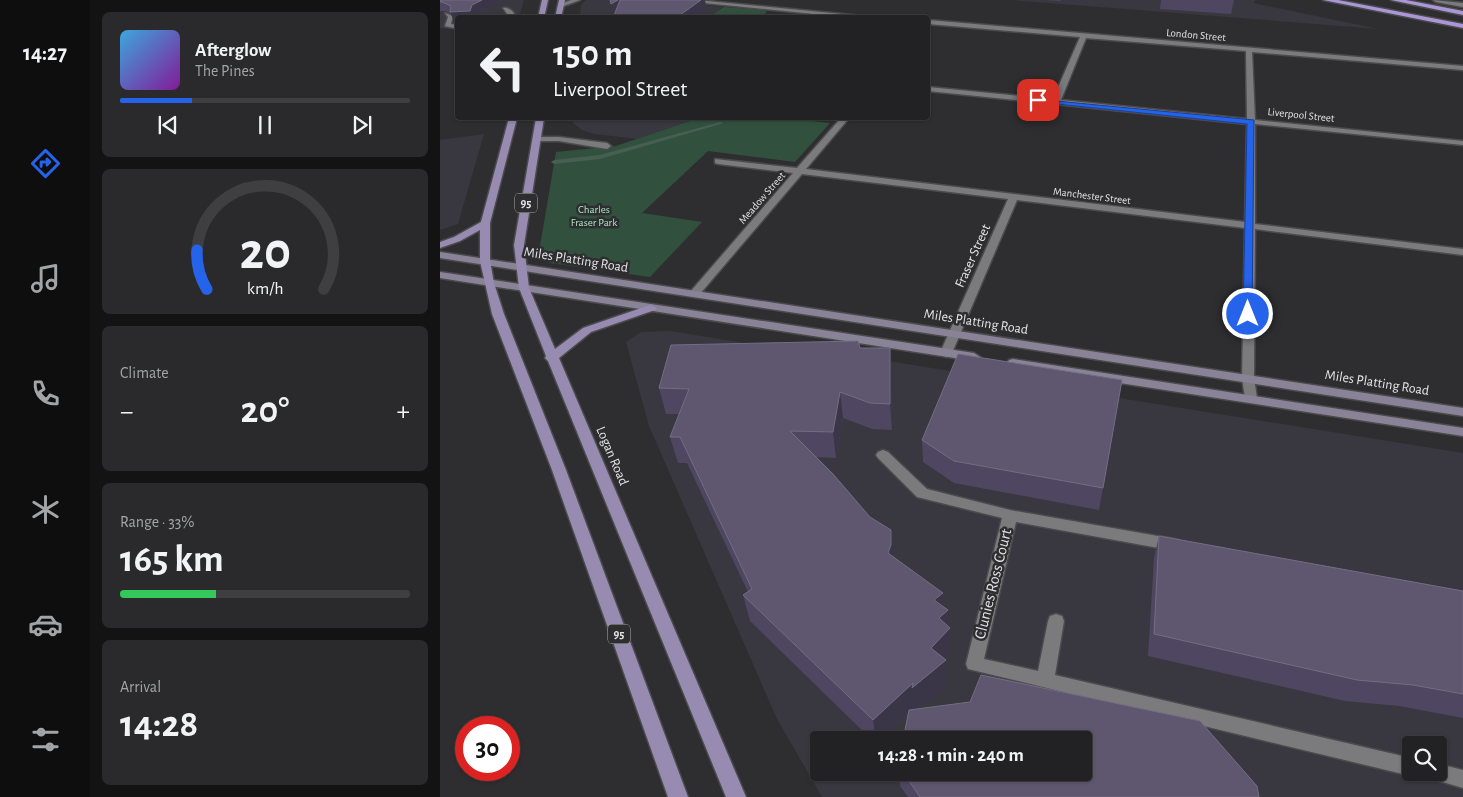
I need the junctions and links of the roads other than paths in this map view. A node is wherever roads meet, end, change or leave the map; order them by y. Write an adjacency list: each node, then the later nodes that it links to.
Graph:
1 (545, 0): 14 (main road)
2 (577, 0): 7 (street)
3 (677, 0): 10 (street)
4 (1327, 0): 19 (highway)
5 (1395, 0): 11 (highway)
6 (1436, 0): 8 (street)
7 (562, 2): 15 (main road)
8 (1463, 5)
9 (505, 9): 13 (street)
10 (781, 9): 16 (street); 17 (street)
11 (1463, 13)
12 (447, 14): 20 (street)
13 (512, 15)
14 (542, 15)
15 (559, 15)
16 (774, 15)
17 (847, 15)
18 (930, 22): 21 (street, London Street)
19 (1463, 26)
20 (455, 27)
21 (1084, 35): 22 (street, London Street); 25 (street)
22 (1249, 50): 23 (street, London Street); 29 (street)
23 (1463, 68)
24 (930, 89): 25 (street, Liverpool Street)
25 (1056, 102): 29 (street, Liverpool Street)
26 (512, 120): 36 (main road, 95)
27 (540, 120): 30 (main road, Logan Road / 95)
28 (843, 120): 34 (street, Meadow Street)
29 (1251, 122): 31 (street, Liverpool Street); 37 (street)
30 (536, 139): 32 (street); 42 (main road, Logan Road / 95)
31 (1463, 143)
32 (607, 146)
33 (718, 161): 34 (street, Manchester Street)
34 (799, 172): 35 (street, Manchester Street); 46 (street, Meadow Street)
35 (1013, 198): 37 (street, Manchester Street); 48 (street, Fraser Street)
36 (486, 224): 38 (main road); 41 (main road, 95)
37 (1249, 226): 39 (street, Manchester Street); 53 (street)
38 (440, 246)
39 (1463, 252)
40 (440, 255): 41 (main road, Miles Platting Road)
41 (485, 261): 42 (main road, Miles Platting Road); 44 (main road, 95)
42 (521, 267): 45 (main road, Logan Road / 95); 46 (main road, Miles Platting Road)
43 (440, 275): 44 (main road)
44 (489, 283): 45 (main road); 65 (main road, 95)
45 (524, 288): 47 (main road); 50 (main road, Logan Road / 95)
46 (695, 293): 48 (main road, Miles Platting Road)
47 (651, 308): 49 (main road); 50 (main road)
48 (954, 334): 49 (street, Fraser Street); 53 (main road, Miles Platting Road)
49 (946, 353): 51 (main road)
50 (551, 358): 66 (main road, Logan Road / 95)
51 (985, 359)
52 (1005, 362): 54 (main road)
53 (1248, 378): 54 (street); 55 (main road, Miles Platting Road)
54 (1251, 398): 56 (main road)
55 (1463, 412)
56 (1463, 432)
57 (883, 455): 58 (street)
58 (1010, 515): 59 (street, Clunies Ross Court); 61 (street, Clunies Ross Court)
59 (1188, 547)
60 (1056, 621): 61 (street)
61 (1045, 681): 62 (street, Clunies Ross Court)
62 (1402, 765)
63 (1447, 775): 64 (street)
64 (1463, 779)
65 (678, 797)
66 (736, 797)

